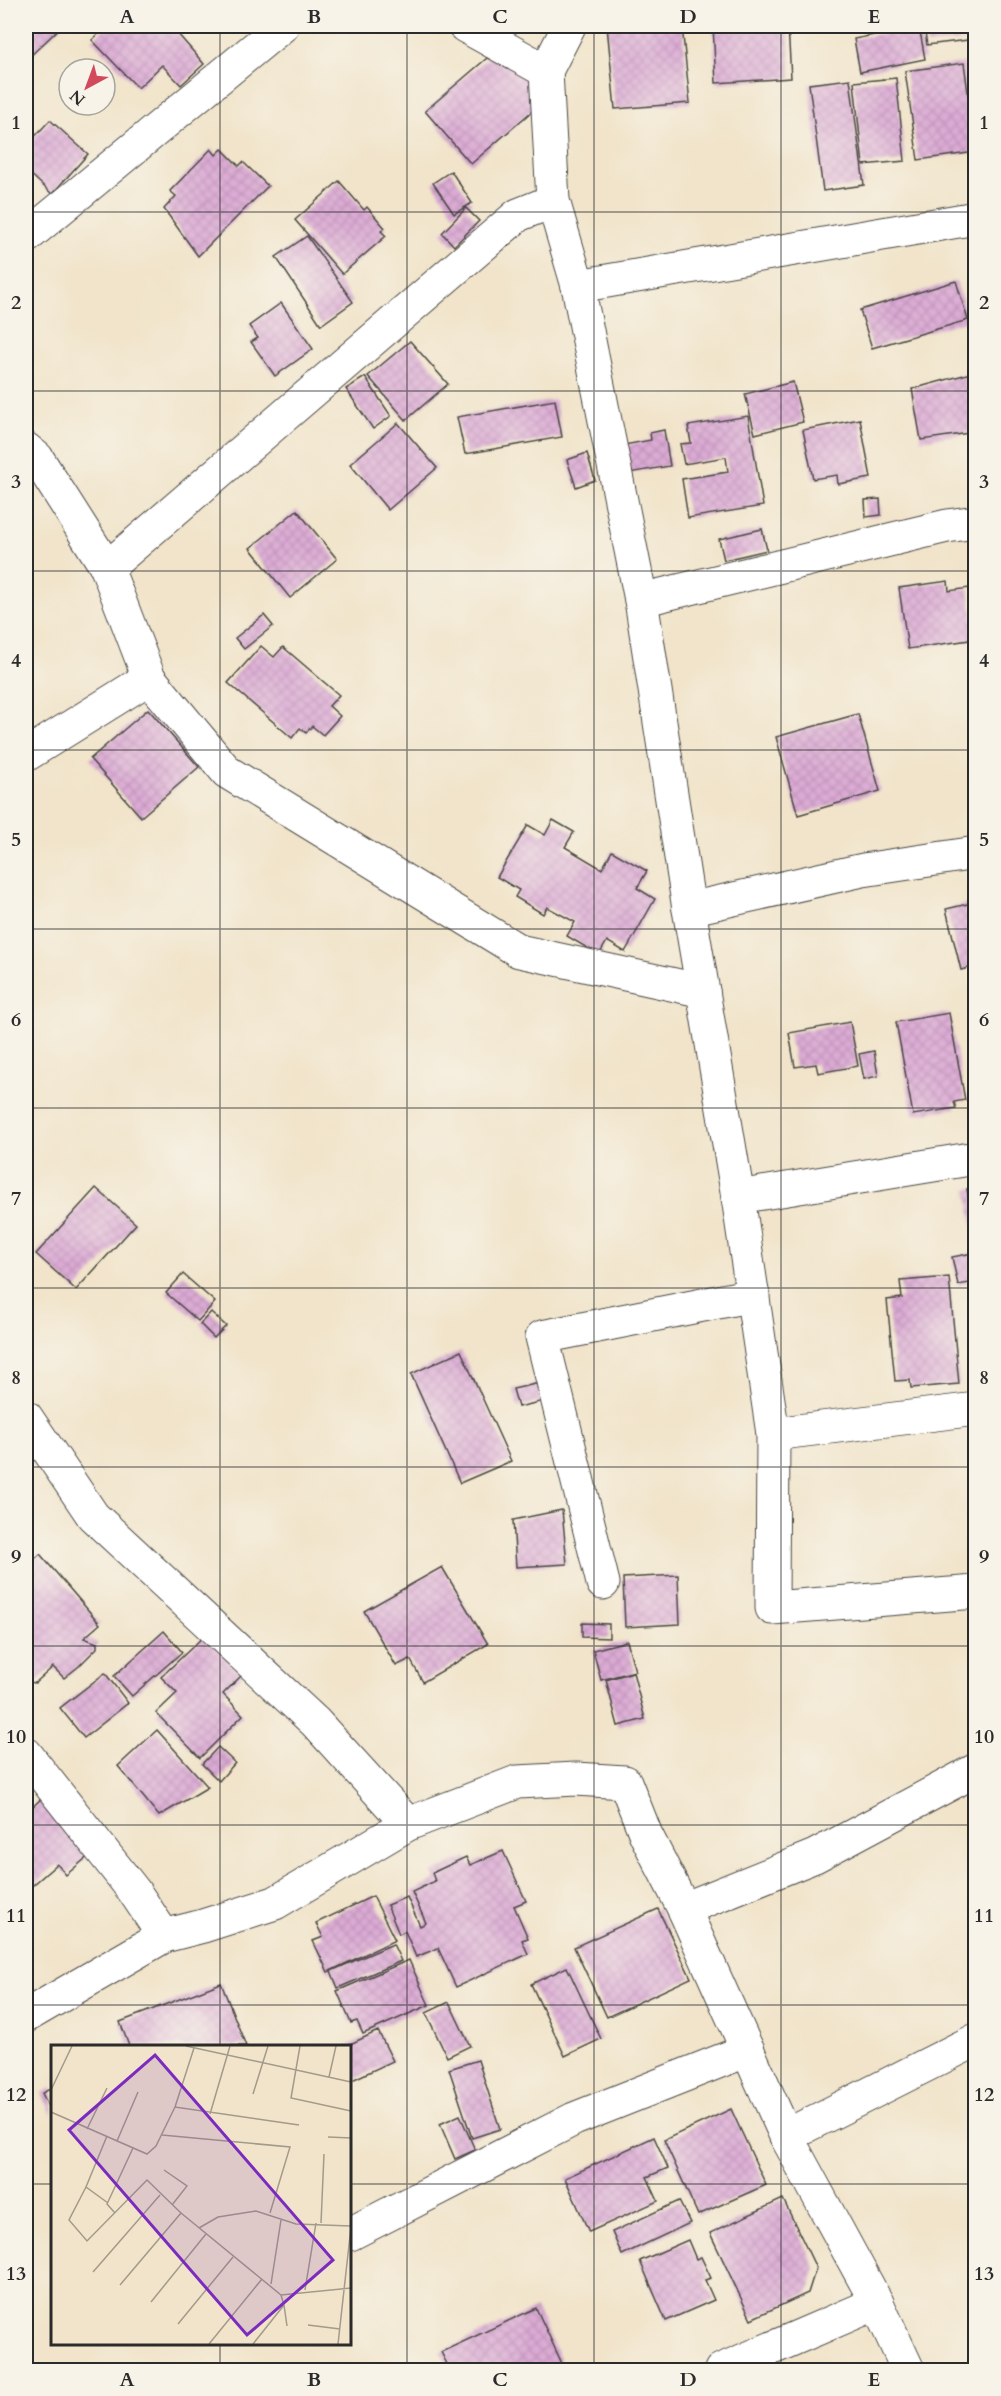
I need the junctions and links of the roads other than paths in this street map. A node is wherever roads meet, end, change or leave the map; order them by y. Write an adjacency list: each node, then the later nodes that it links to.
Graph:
1 (282, 26): 7 (street)
2 (465, 26): 4 (street)
3 (568, 26): 4 (street)
4 (546, 71): 5 (street)
5 (553, 201): 8 (street); 11 (street)
6 (975, 218): 8 (street)
7 (26, 237)
8 (578, 286): 12 (street)
9 (26, 449): 11 (street)
10 (975, 522): 12 (street)
11 (107, 568): 13 (street)
12 (641, 600): 16 (street)
13 (149, 678): 14 (street); 17 (street)
14 (26, 755)
15 (975, 853): 16 (street)
16 (689, 909): 17 (street)
17 (703, 991): 19 (street)
18 (975, 1158): 19 (street)
19 (738, 1197): 20 (street)
20 (753, 1295): 23 (street); 24 (street)
21 (975, 1409): 23 (street)
22 (26, 1417): 28 (street)
23 (773, 1434): 25 (street)
24 (603, 1583)
25 (975, 1592)
26 (26, 1754): 30 (street)
27 (975, 1770): 29 (street)
28 (408, 1824): 29 (street); 30 (street)
29 (684, 1909): 33 (street)
30 (164, 1936): 31 (street)
31 (26, 2016)
32 (975, 2040): 34 (street)
33 (748, 2050): 34 (street); 35 (street)
34 (786, 2136): 36 (street)
35 (351, 2233)
36 (877, 2303): 37 (street); 38 (street)
37 (721, 2370)
38 (908, 2370)

